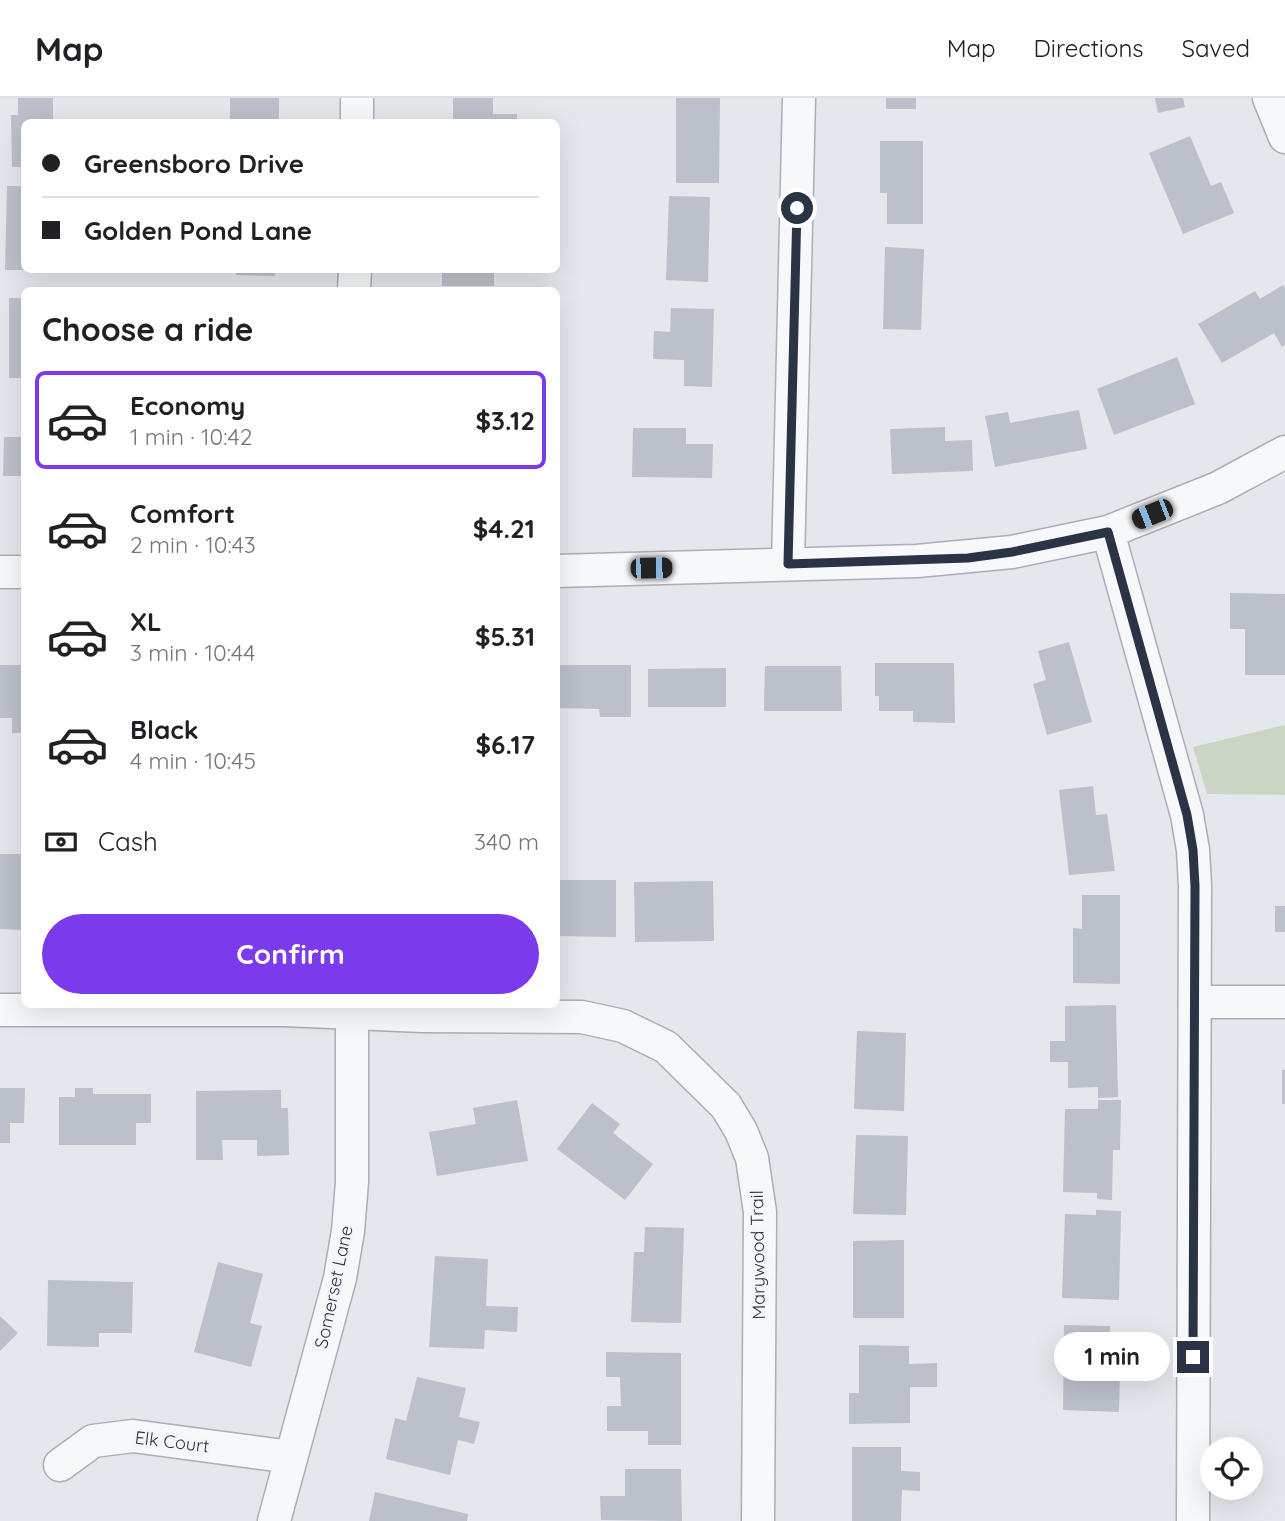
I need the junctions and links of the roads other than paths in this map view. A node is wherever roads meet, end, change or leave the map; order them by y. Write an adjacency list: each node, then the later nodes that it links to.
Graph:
1 (357, 98): 4 (street)
2 (799, 98): 8 (street)
3 (1269, 98): 5 (street)
4 (357, 119)
5 (1285, 137)
6 (1285, 452): 7 (street)
7 (1108, 532): 8 (street); 12 (street)
8 (788, 564): 9 (street)
9 (560, 571)
10 (0, 572): 11 (street)
11 (21, 572)
12 (1195, 1002): 13 (street); 20 (street)
13 (1285, 1002)
14 (352, 1009): 15 (street, Marywood Trail); 16 (street, Somerset Lane); 19 (street, Marywood Trail)
15 (0, 1010)
16 (291, 1457): 17 (street, Elk Court); 18 (street, Somerset Lane)
17 (60, 1465)
18 (274, 1521)
19 (758, 1521)
20 (1193, 1521)

